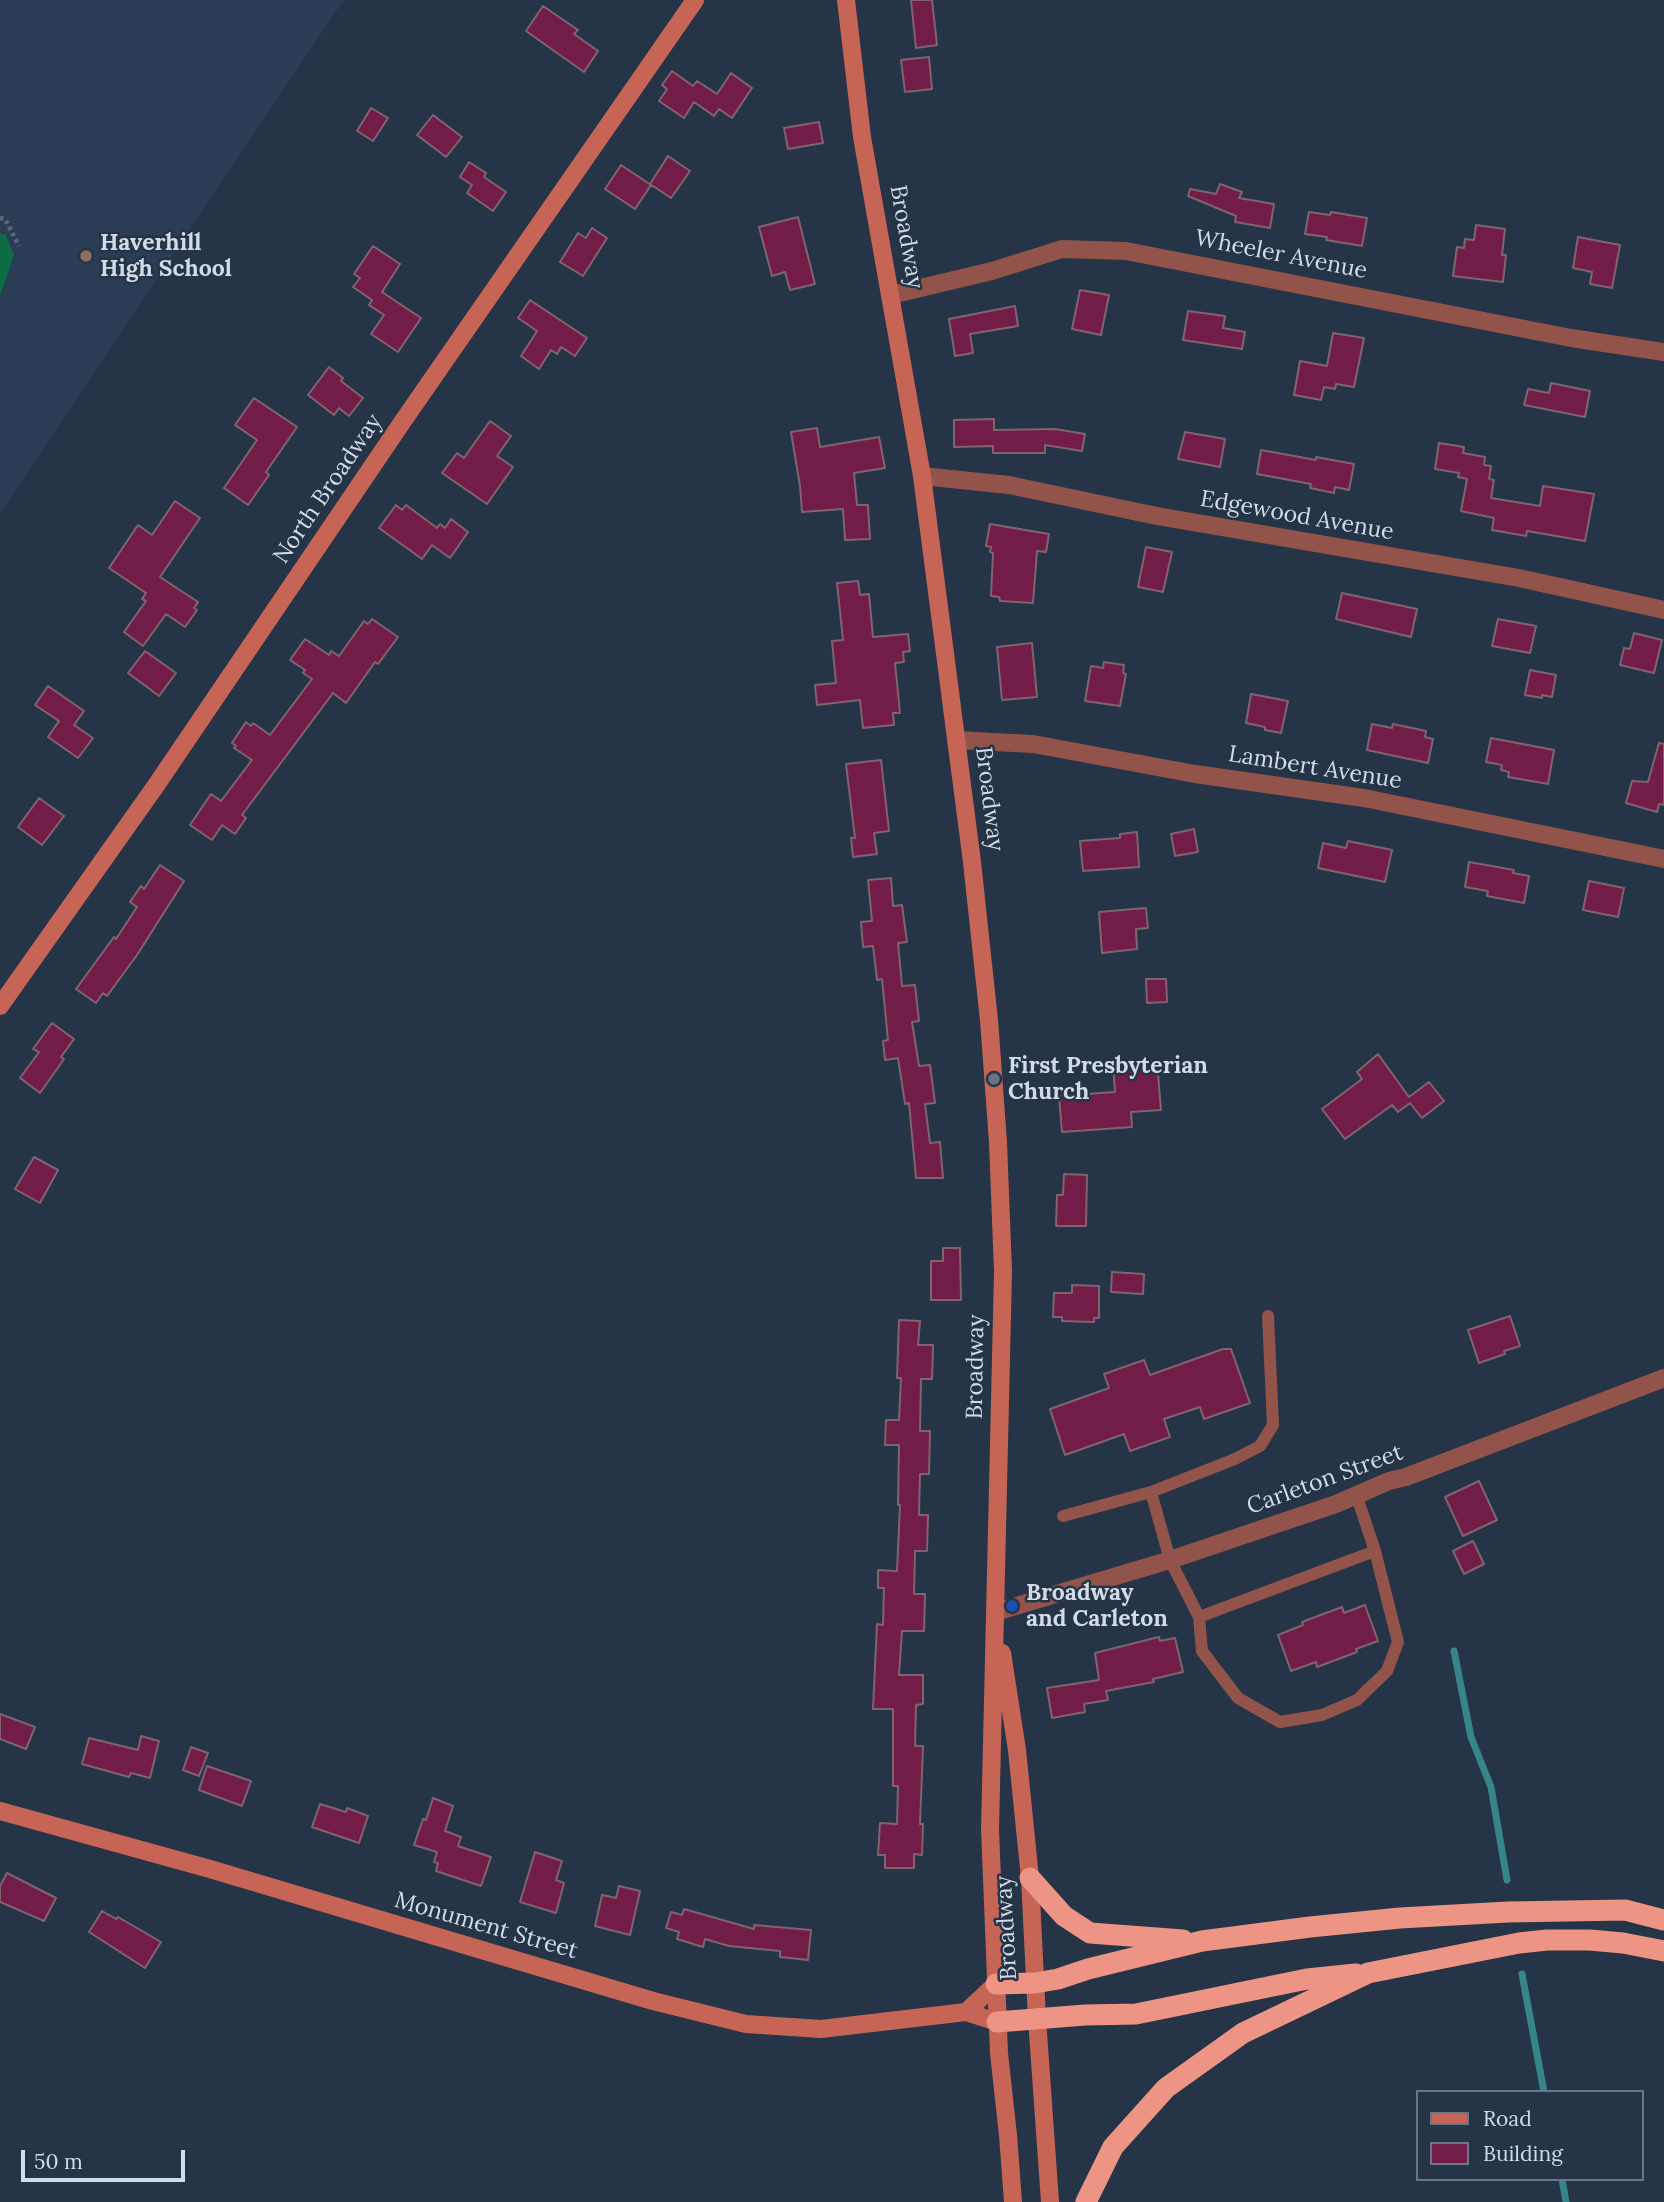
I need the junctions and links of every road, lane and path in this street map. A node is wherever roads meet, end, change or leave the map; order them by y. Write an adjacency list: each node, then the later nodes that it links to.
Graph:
1 (695, 0): 11 (main road, North Broadway)
2 (846, 0): 5 (main road, Broadway)
3 (0, 218): 4 (path)
4 (19, 246)
5 (891, 295): 6 (street, Wheeler Avenue); 7 (main road, Broadway)
6 (1664, 352)
7 (922, 476): 8 (street, Edgewood Avenue); 9 (main road, Broadway)
8 (1664, 610)
9 (956, 740): 10 (street, Lambert Avenue); 19 (main road, Broadway)
10 (1664, 859)
11 (0, 1006)
12 (1268, 1316): 14 (lane)
13 (1664, 1378): 15 (street, Carleton Street)
14 (1151, 1492): 16 (lane); 18 (lane)
15 (1356, 1494): 17 (lane); 18 (street, Carleton Street)
16 (1063, 1516)
17 (1375, 1551): 20 (lane); 20 (lane)
18 (1170, 1560): 19 (street, Carleton Street); 20 (lane)
19 (996, 1612): 22 (main road, Broadway); 28 (main road, Broadway)
20 (1199, 1617)
21 (0, 1811): 29 (main road, Monument Street)
22 (1030, 1878): 24 (highway); 27 (main road, Broadway)
23 (1664, 1920): 24 (highway)
24 (1202, 1941): 27 (highway)
25 (1664, 1951): 26 (highway)
26 (1368, 1973): 30 (highway); 34 (highway)
27 (1035, 1983): 28 (highway); 30 (main road, Broadway)
28 (996, 1984): 29 (main road); 31 (main road, Broadway)
29 (966, 2012): 31 (main road, Monument Street)
30 (1037, 2019): 31 (highway); 33 (main road, Broadway)
31 (997, 2022): 32 (main road, Broadway)
32 (1013, 2202)
33 (1050, 2202)
34 (1086, 2202)

